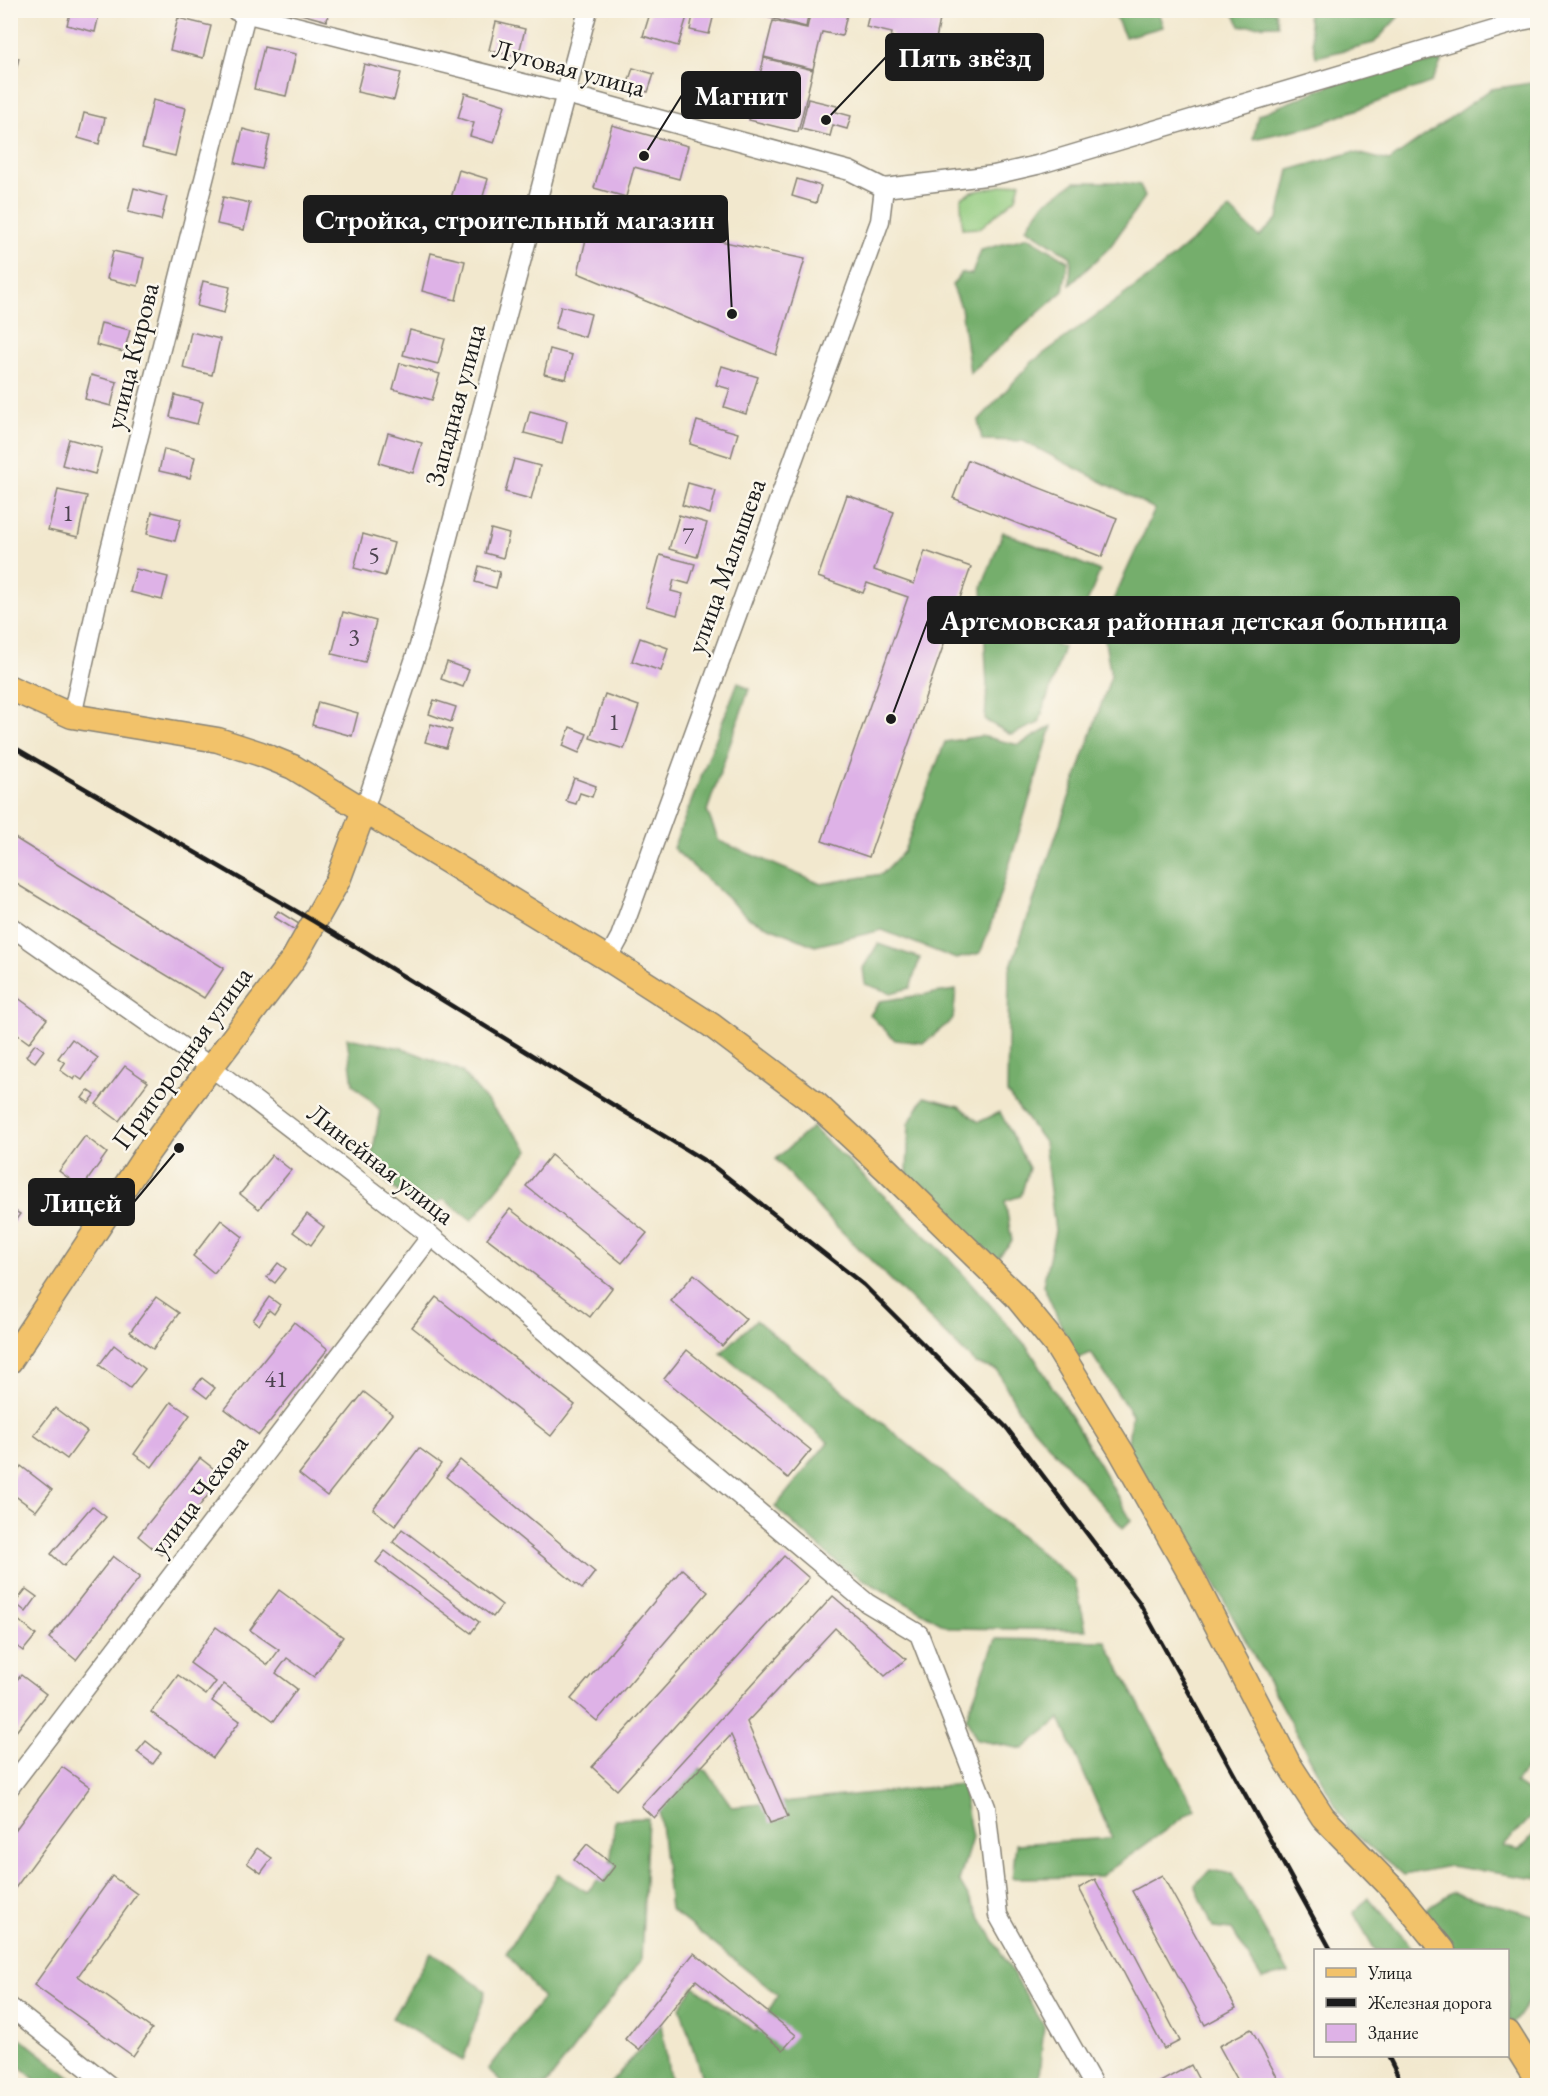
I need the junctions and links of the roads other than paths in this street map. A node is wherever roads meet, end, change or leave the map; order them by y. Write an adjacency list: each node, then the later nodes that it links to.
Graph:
1 (588, 10): 4 (street, Западная улица)
2 (243, 11): 4 (street, Луговая улица); 7 (street, улица Кирова)
3 (1538, 18): 5 (street)
4 (566, 94): 5 (street, Луговая улица); 8 (street, Западная улица)
5 (884, 188): 10 (street, улица Малышева)
6 (10, 688): 7 (main road)
7 (72, 716): 8 (main road)
8 (364, 810): 10 (main road); 11 (main road, Пригородная улица)
9 (10, 926): 11 (street, Линейная улица)
10 (608, 959): 15 (main road)
11 (211, 1067): 12 (street, Линейная улица); 13 (main road, Пригородная улица)
12 (431, 1236): 14 (street, улица Чехова); 20 (street, Линейная улица)
13 (10, 1361)
14 (10, 1787)
15 (1442, 1949)
16 (10, 2007): 19 (street)
17 (1509, 2035): 18 (main road)
18 (1538, 2081)
19 (110, 2085)
20 (1094, 2085)

